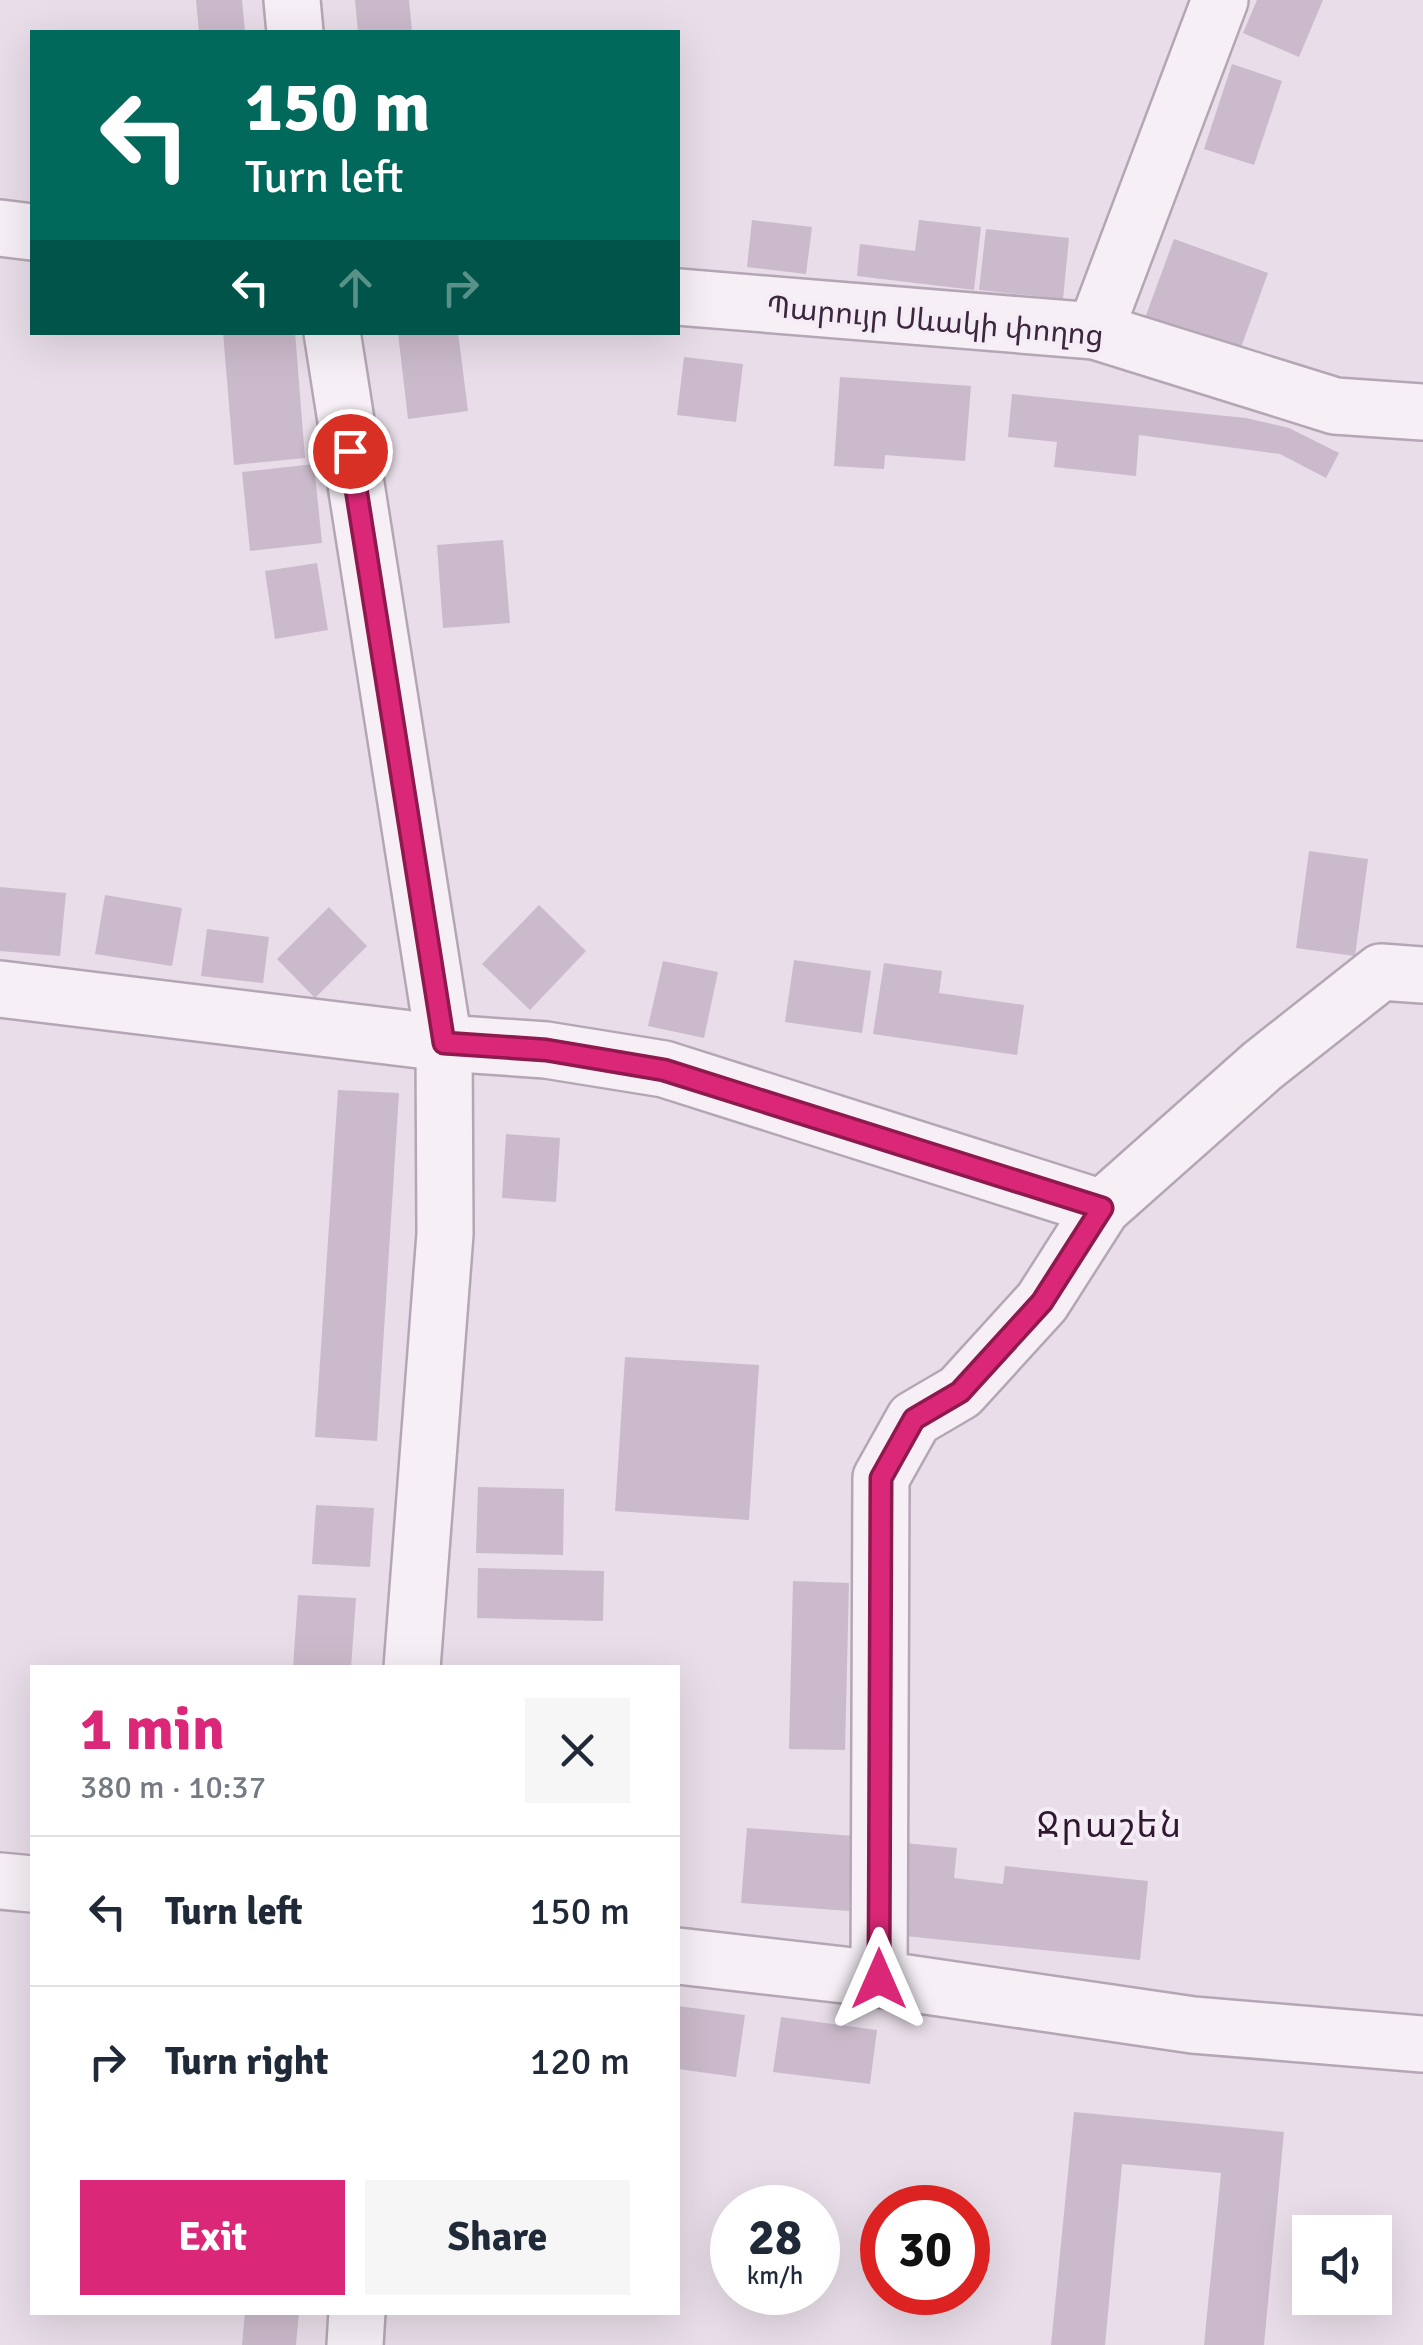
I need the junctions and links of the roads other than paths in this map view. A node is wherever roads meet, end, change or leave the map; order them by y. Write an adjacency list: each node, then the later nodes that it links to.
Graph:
1 (292, 0): 3 (street)
2 (1220, 0): 7 (street)
3 (295, 30)
4 (0, 228): 5 (street)
5 (30, 232)
6 (680, 298): 7 (street, Պարույր Սևակի փողոց)
7 (1095, 331): 9 (street, Պարույր Սևակի փողոց)
8 (332, 335): 12 (street)
9 (1423, 412)
10 (1423, 976): 13 (street)
11 (0, 989): 12 (street)
12 (444, 1043): 13 (street); 14 (street)
13 (1102, 1208): 18 (street)
14 (412, 1665)
15 (0, 1881): 16 (street)
16 (30, 1884)
17 (680, 1956): 18 (street)
18 (879, 1979): 19 (street)
19 (1423, 2044)
20 (357, 2315): 21 (street)
21 (355, 2345)

